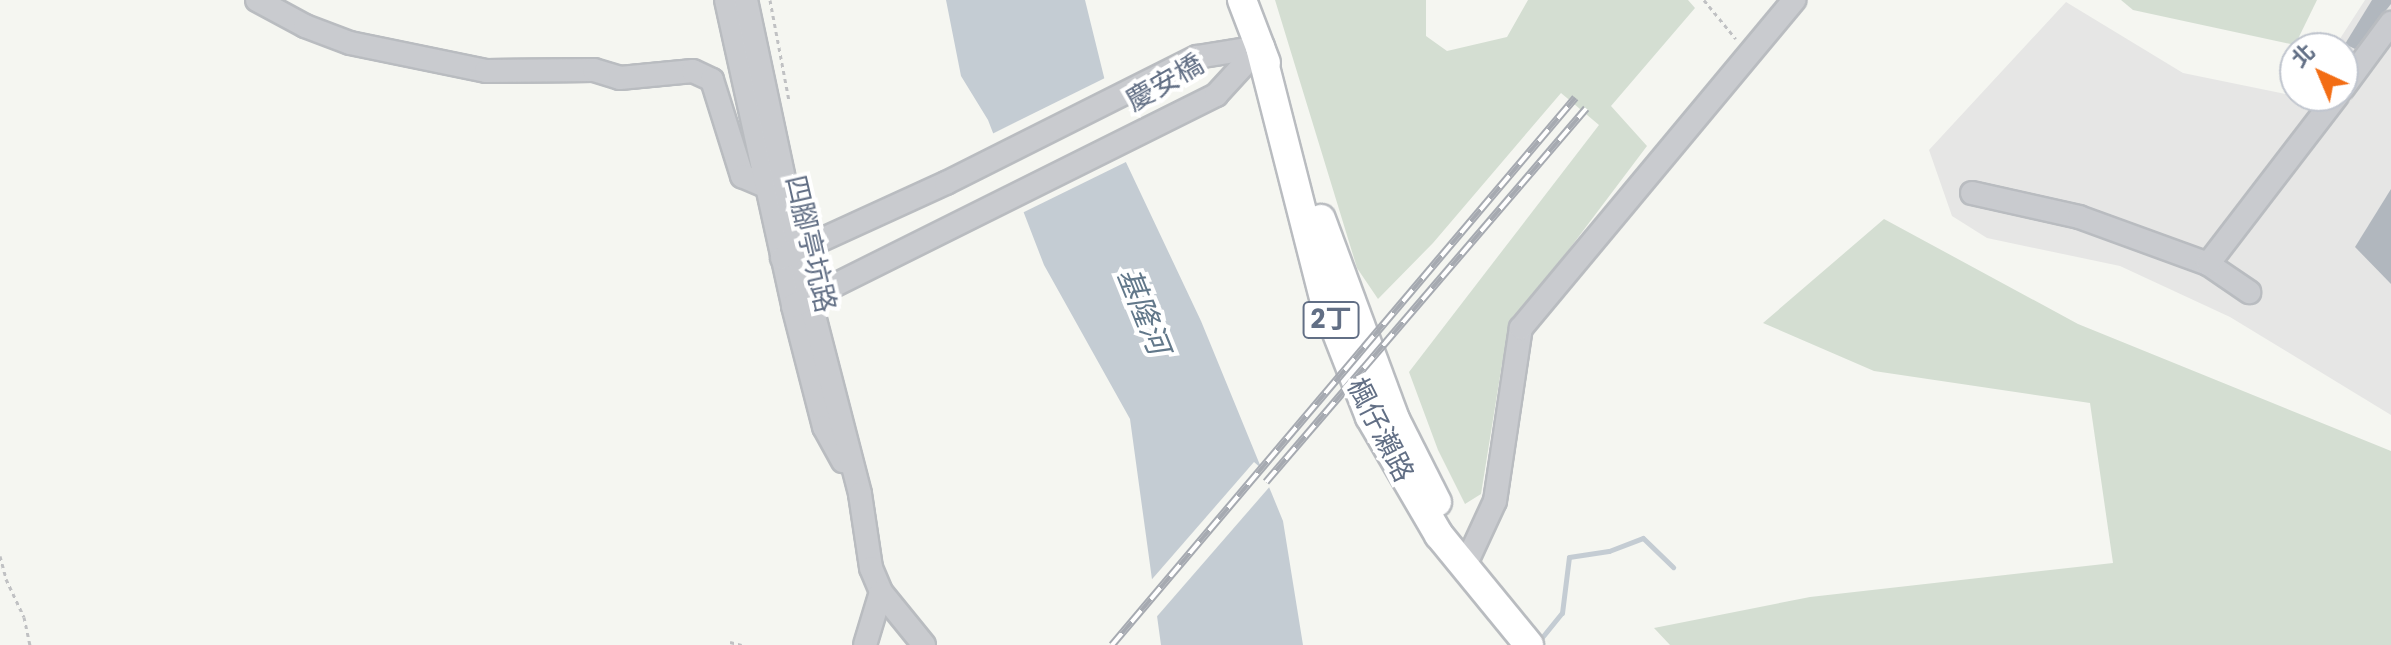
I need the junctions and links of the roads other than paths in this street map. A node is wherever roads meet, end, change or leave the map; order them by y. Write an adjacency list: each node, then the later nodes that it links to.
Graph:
1 (257, 0): 10 (street)
2 (726, 0): 10 (street, 四腳亭坑路)
3 (746, 0): 12 (street, 四腳亭坑路)
4 (1242, 0): 7 (main road, 楓仔瀨路 / 2丁)
5 (1794, 0): 16 (street)
6 (2391, 23): 8 (street)
7 (1260, 47): 12 (street, 慶安橋); 15 (street, 慶安橋); 16 (main road, 楓仔瀨路 / 2丁)
8 (2359, 66)
9 (2325, 112): 13 (street)
10 (765, 186): 12 (street, 四腳亭坑路)
11 (1972, 193): 13 (street)
12 (790, 254): 15 (street, 四腳亭坑路)
13 (2208, 264): 14 (street)
14 (2249, 292)
15 (802, 303): 17 (street, 四腳亭坑路)
16 (1464, 568): 20 (main road, 楓仔瀨路 / 2丁)
17 (881, 592): 18 (street); 19 (street)
18 (865, 645)
19 (924, 645)
20 (1529, 645)

